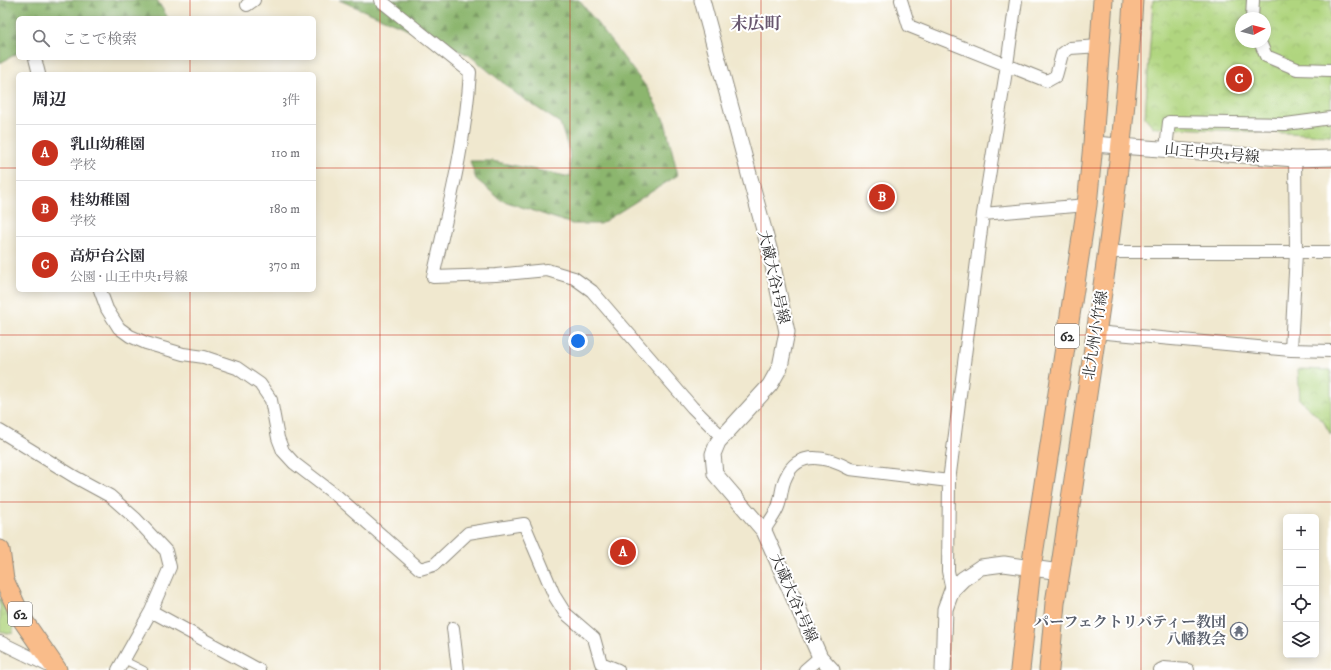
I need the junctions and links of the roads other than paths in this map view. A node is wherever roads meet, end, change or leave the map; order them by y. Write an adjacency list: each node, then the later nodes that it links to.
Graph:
1 (380, 0): 31 (street)
2 (702, 0): 31 (street, 大蔵大谷1号線)
3 (900, 0): 12 (street)
4 (1016, 0): 12 (street)
5 (1103, 0): 9 (main road, 北九州小竹線 / 62)
6 (1133, 0): 17 (main road, 北九州小竹線 / 62)
7 (1253, 0): 8 (street)
8 (1252, 12)
9 (1100, 46): 12 (street); 16 (main road, 北九州小竹線 / 62)
10 (1263, 48): 13 (street)
11 (36, 60): 14 (street)
12 (1007, 65): 22 (street)
13 (1331, 70)
14 (38, 72)
15 (1331, 118): 18 (street)
16 (1093, 144): 17 (street, 山王中央1号線); 21 (main road, 北九州小竹線 / 62)
17 (1120, 146): 18 (street, 山王中央1号線); 23 (main road, 北九州小竹線 / 62)
18 (1166, 149): 20 (street, 山王中央1号線)
19 (1331, 158): 20 (street, 山王中央1号線)
20 (1295, 159): 25 (street)
21 (1086, 205): 22 (street); 35 (main road, 北九州小竹線 / 62)
22 (983, 214): 32 (street)
23 (1108, 252): 25 (street); 27 (main road, 北九州小竹線 / 62)
24 (1331, 252): 25 (street)
25 (1296, 253): 28 (street)
26 (101, 292): 47 (street)
27 (1096, 332): 28 (street); 36 (main road, 北九州小竹線 / 62)
28 (1291, 350): 29 (street)
29 (1331, 350)
30 (0, 431): 38 (street)
31 (722, 437): 33 (street, 大蔵大谷1号線)
32 (949, 481): 33 (street); 37 (street)
33 (764, 531): 41 (street, 大蔵大谷1号線)
34 (0, 550): 43 (main road, 62)
35 (1031, 568): 36 (street); 37 (street); 51 (main road, 北九州小竹線 / 62)
36 (1060, 572): 52 (main road, 北九州小竹線 / 62)
37 (952, 590): 50 (street)
38 (151, 611): 42 (street); 45 (street)
39 (453, 628): 46 (street)
40 (0, 642): 43 (street)
41 (820, 657): 48 (street); 49 (street, 大蔵大谷1号線)
42 (121, 665): 44 (lane)
43 (56, 670)
44 (142, 670)
45 (259, 670)
46 (458, 670)
47 (618, 670)
48 (804, 670)
49 (832, 670)
50 (943, 670)
51 (1020, 670)
52 (1049, 670)
53 (1160, 670): 54 (street)
54 (1188, 670)

